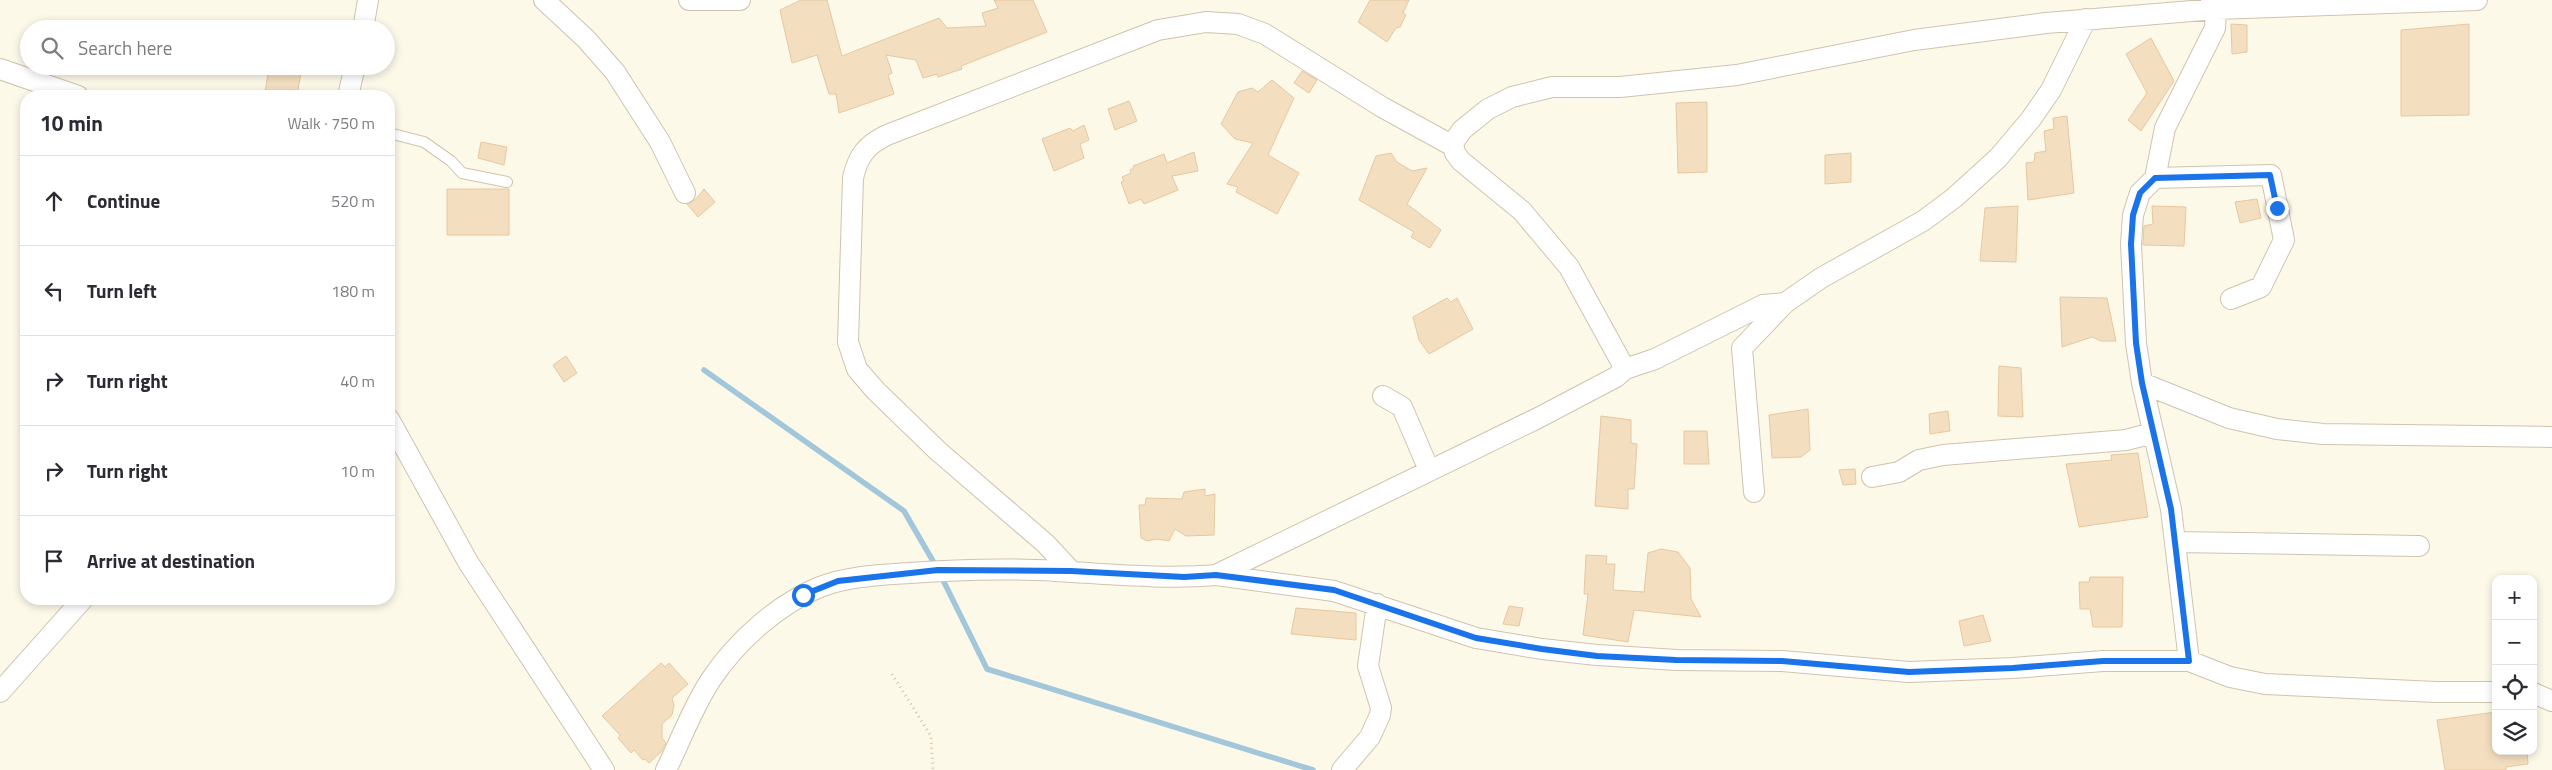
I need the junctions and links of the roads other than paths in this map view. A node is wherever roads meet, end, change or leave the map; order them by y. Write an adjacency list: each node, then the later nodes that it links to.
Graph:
1 (368, 0): 8 (street)
2 (544, 0): 17 (street)
3 (689, 0): 4 (street)
4 (740, 0)
5 (2477, 0): 6 (street)
6 (2213, 4): 7 (street); 15 (street)
7 (2086, 19): 14 (street); 19 (street)
8 (365, 20)
9 (0, 69): 11 (street)
10 (353, 75): 12 (street)
11 (61, 90)
12 (349, 90)
13 (395, 135): 16 (lane)
14 (1453, 146): 20 (street); 31 (street)
15 (2155, 178): 18 (street); 21 (street)
16 (507, 182)
17 (685, 194)
18 (2231, 300)
19 (1785, 303): 20 (street); 28 (street)
20 (1625, 369): 26 (street)
21 (2142, 383): 24 (street); 25 (street)
22 (1383, 396): 26 (street)
23 (395, 430): 40 (street)
24 (2153, 433): 27 (street); 29 (street)
25 (2552, 437)
26 (1429, 470): 32 (street)
27 (1872, 477)
28 (1754, 492)
29 (2176, 542): 30 (street); 35 (street)
30 (2419, 546)
31 (1071, 571): 32 (street); 41 (street)
32 (1216, 575): 33 (street)
33 (1377, 604): 35 (street); 42 (street)
34 (78, 605): 36 (street)
35 (2189, 661): 37 (street)
36 (0, 692)
37 (2492, 692)
38 (2537, 695): 39 (street)
39 (2552, 701)
40 (604, 770)
41 (666, 770)
42 (1342, 770)

